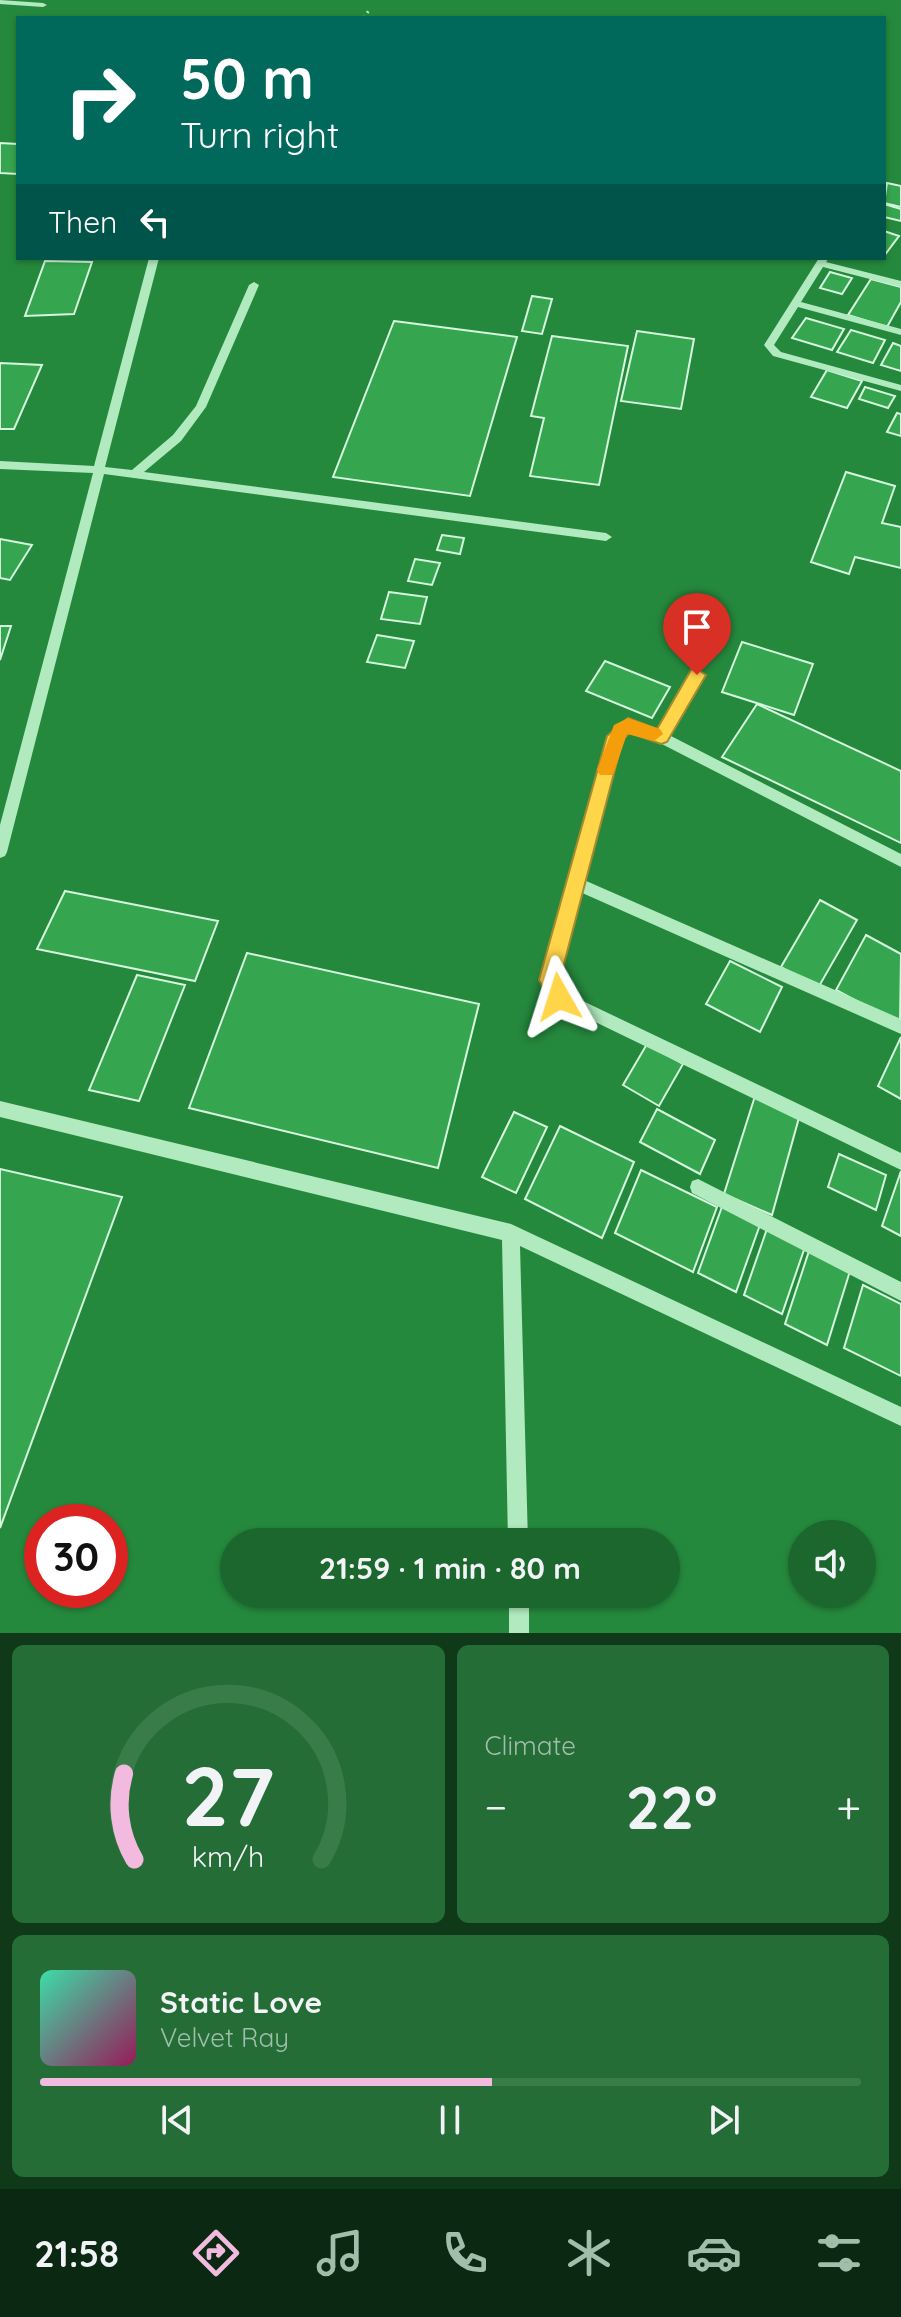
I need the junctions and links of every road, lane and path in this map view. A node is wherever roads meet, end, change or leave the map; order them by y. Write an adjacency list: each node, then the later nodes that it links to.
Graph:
1 (0, 2): 2 (street)
2 (44, 3)
3 (369, 10): 4 (path)
4 (365, 16)
5 (153, 260): 13 (street)
6 (822, 260): 7 (street); 9 (street)
7 (901, 284)
8 (254, 285): 14 (street)
9 (796, 304): 10 (street); 11 (street)
10 (901, 332)
11 (901, 388)
12 (0, 465): 13 (street)
13 (100, 470): 14 (street); 18 (street)
14 (135, 474): 15 (street)
15 (606, 537)
16 (697, 675): 17 (street)
17 (661, 737): 19 (street); 20 (street)
18 (0, 852)
19 (901, 861)
20 (577, 884): 21 (street); 23 (street)
21 (901, 1027)
22 (0, 1109): 25 (street)
23 (901, 1162)
24 (698, 1187): 26 (street)
25 (511, 1233): 27 (street); 28 (street)
26 (901, 1292)
27 (901, 1417)
28 (518, 1528)
29 (519, 1608): 30 (street)
30 (519, 1633)

